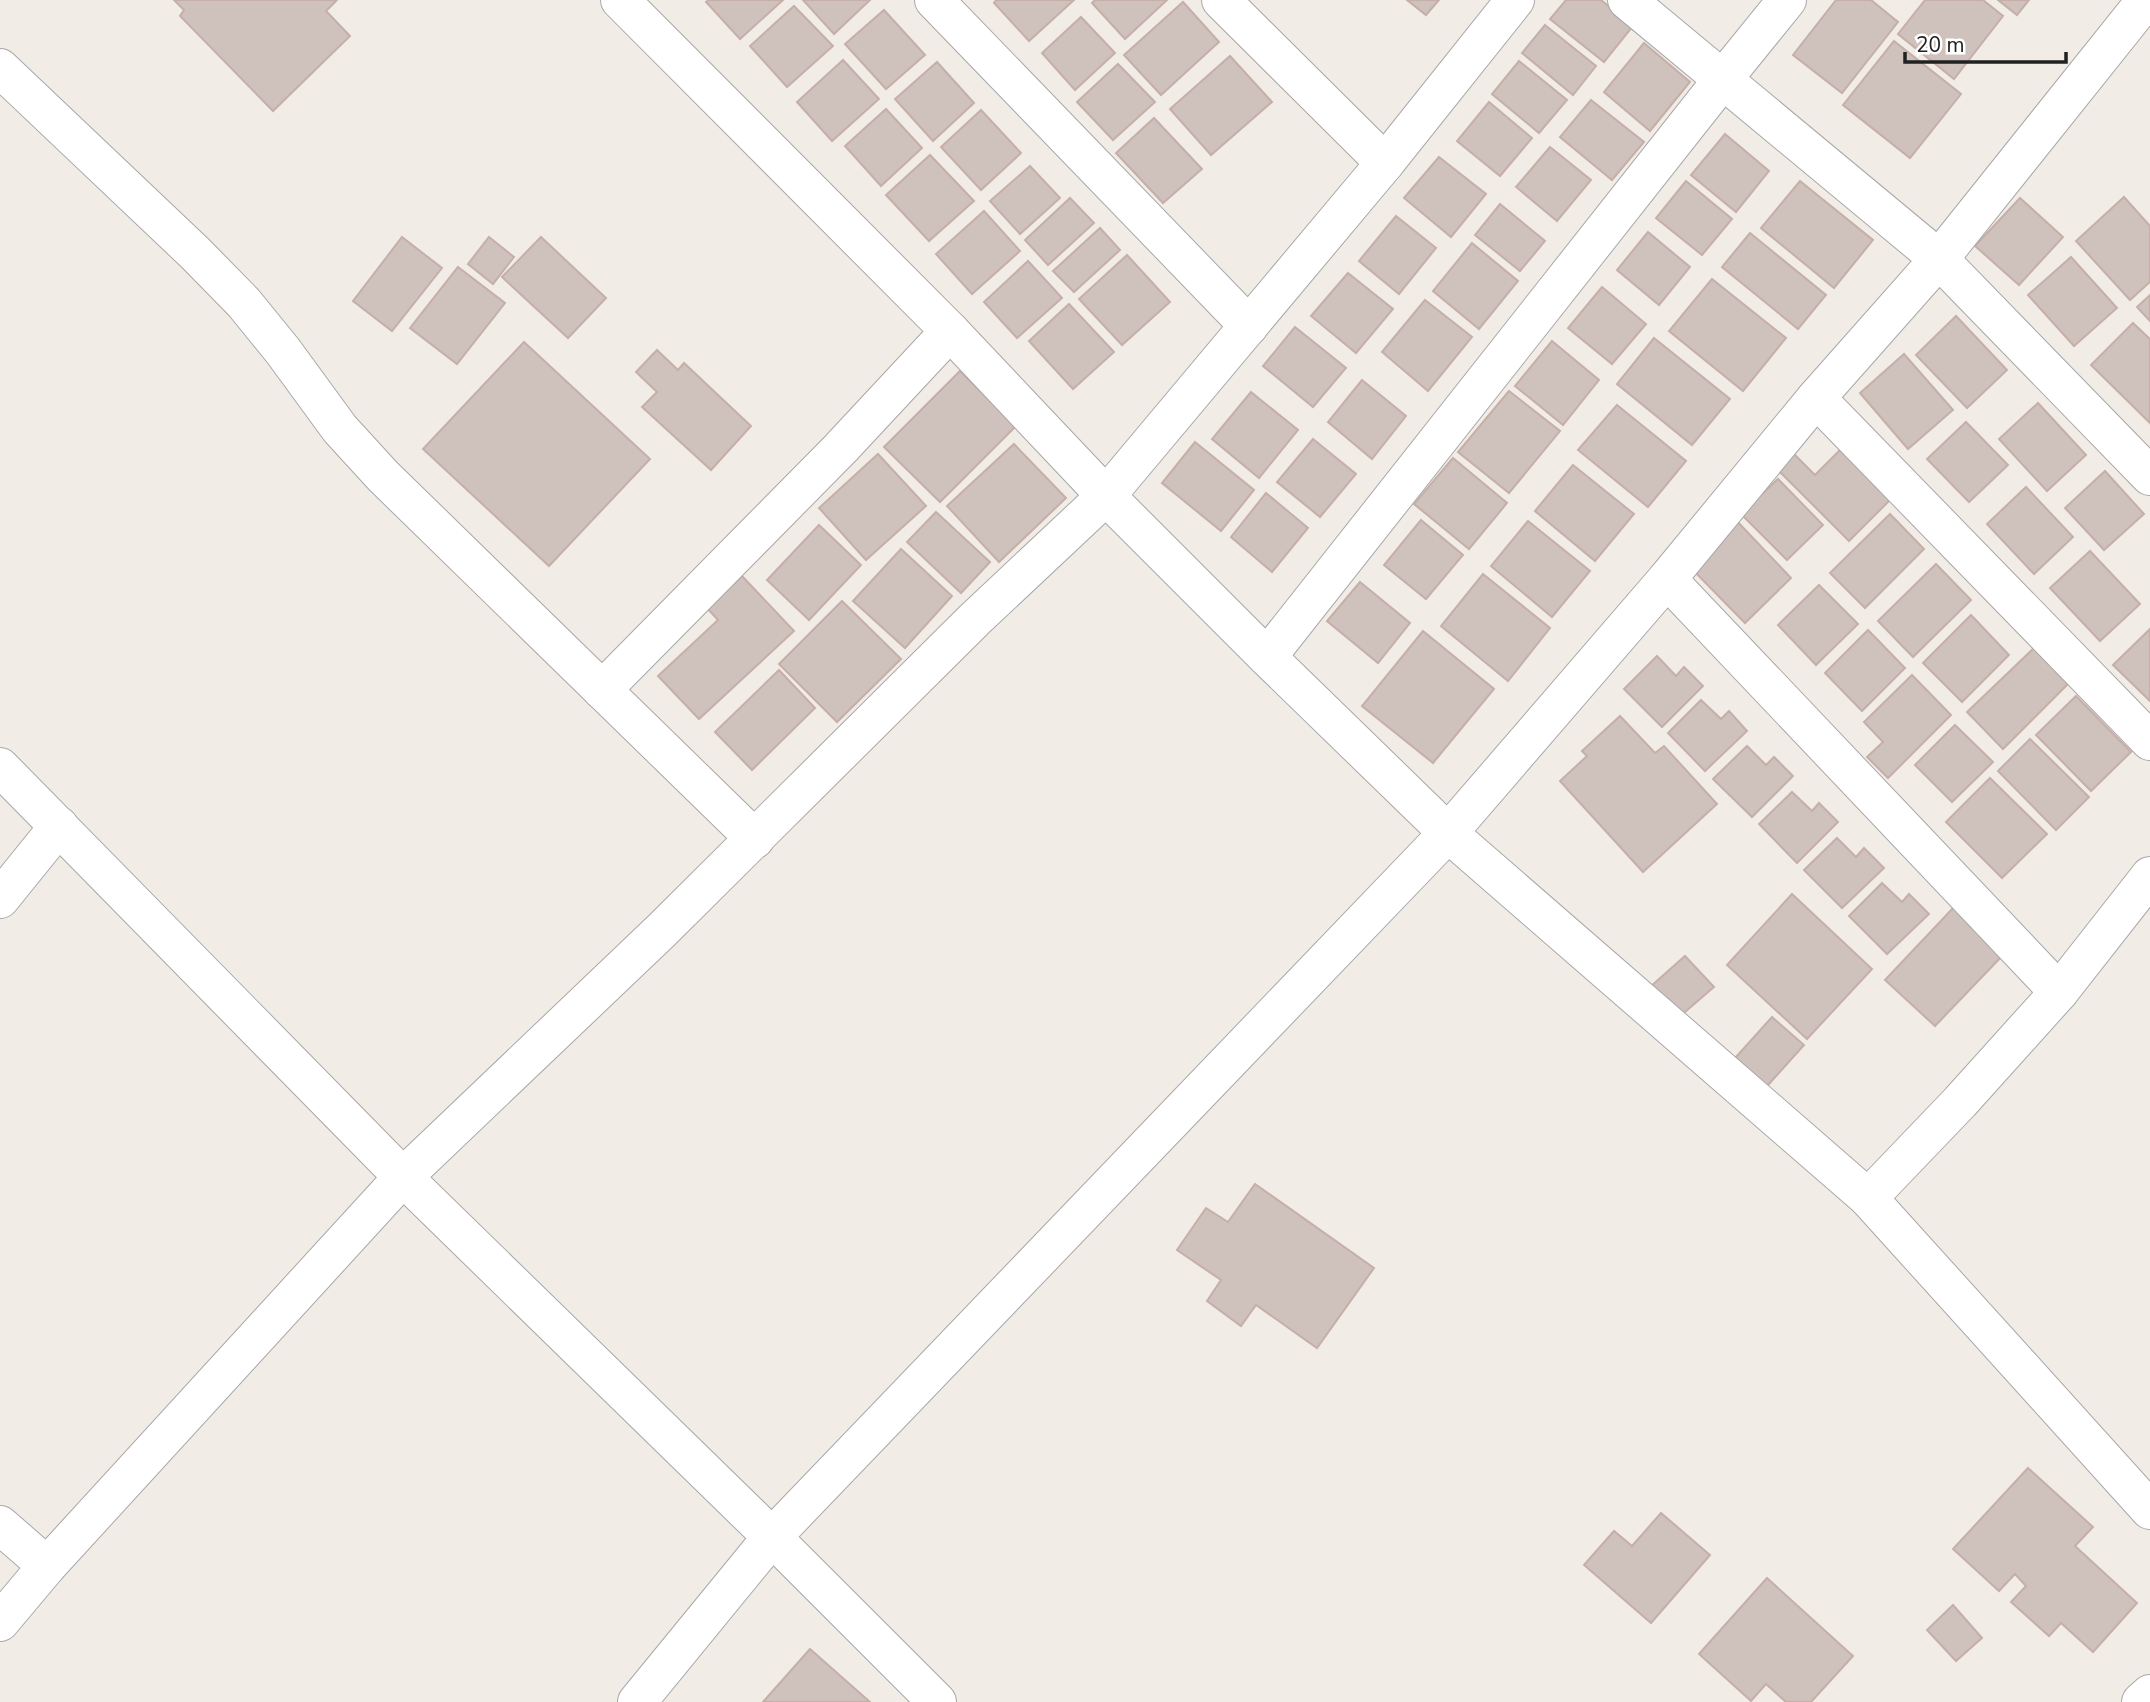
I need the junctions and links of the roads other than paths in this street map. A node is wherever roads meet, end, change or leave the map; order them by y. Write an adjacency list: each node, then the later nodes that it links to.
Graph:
1 (620, 0): 13 (street)
2 (934, 0): 12 (street)
3 (1221, 0): 10 (street)
4 (1515, 0): 10 (street)
5 (1627, 0): 9 (street)
6 (1787, 0): 9 (street)
7 (2146, 0): 11 (street)
8 (0, 68): 19 (street)
9 (1723, 79): 11 (street); 18 (street)
10 (1385, 163): 12 (street)
11 (1939, 259): 14 (street); 15 (street)
12 (1249, 326): 16 (street)
13 (950, 331): 16 (street); 19 (street)
14 (1816, 398): 17 (street); 20 (street)
15 (2150, 476)
16 (1106, 496): 18 (street); 24 (street)
17 (1667, 579): 23 (street); 27 (street)
18 (1267, 657): 23 (street)
19 (602, 690): 24 (street)
20 (2150, 741)
21 (0, 767): 22 (street)
22 (59, 826): 26 (street); 28 (street)
23 (1448, 833): 29 (street); 32 (street)
24 (755, 839): 28 (street)
25 (2150, 876): 27 (street)
26 (0, 900)
27 (2059, 992): 29 (street)
28 (402, 1177): 32 (street); 33 (street)
29 (1868, 1198): 30 (street)
30 (2150, 1510)
31 (0, 1525): 33 (street)
32 (772, 1537): 36 (street); 37 (street)
33 (47, 1566): 34 (street)
34 (0, 1622)
35 (2150, 1694): 38 (street)
36 (637, 1702)
37 (937, 1702)
38 (2141, 1702)

